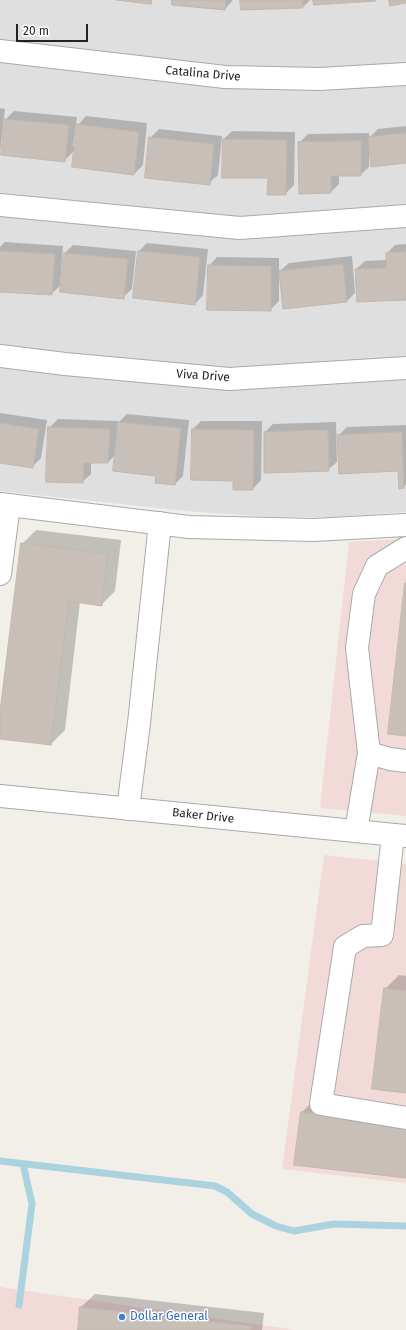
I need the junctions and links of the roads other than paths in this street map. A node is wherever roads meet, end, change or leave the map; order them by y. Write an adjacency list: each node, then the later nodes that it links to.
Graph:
1 (0, 51): 2 (street, Catalina Drive)
2 (406, 74)
3 (0, 205): 4 (street)
4 (406, 216)
5 (0, 356): 6 (street, Viva Drive)
6 (406, 368)
7 (5, 504): 8 (street); 11 (street)
8 (160, 524): 9 (street); 15 (street)
9 (406, 525)
10 (406, 548): 12 (street)
11 (0, 574)
12 (369, 753): 13 (street); 16 (street)
13 (406, 761)
14 (0, 796): 15 (street, Baker Drive)
15 (128, 809): 16 (street, Baker Drive)
16 (356, 831): 17 (street, Baker Drive)
17 (400, 835): 18 (street)
18 (406, 1118)

